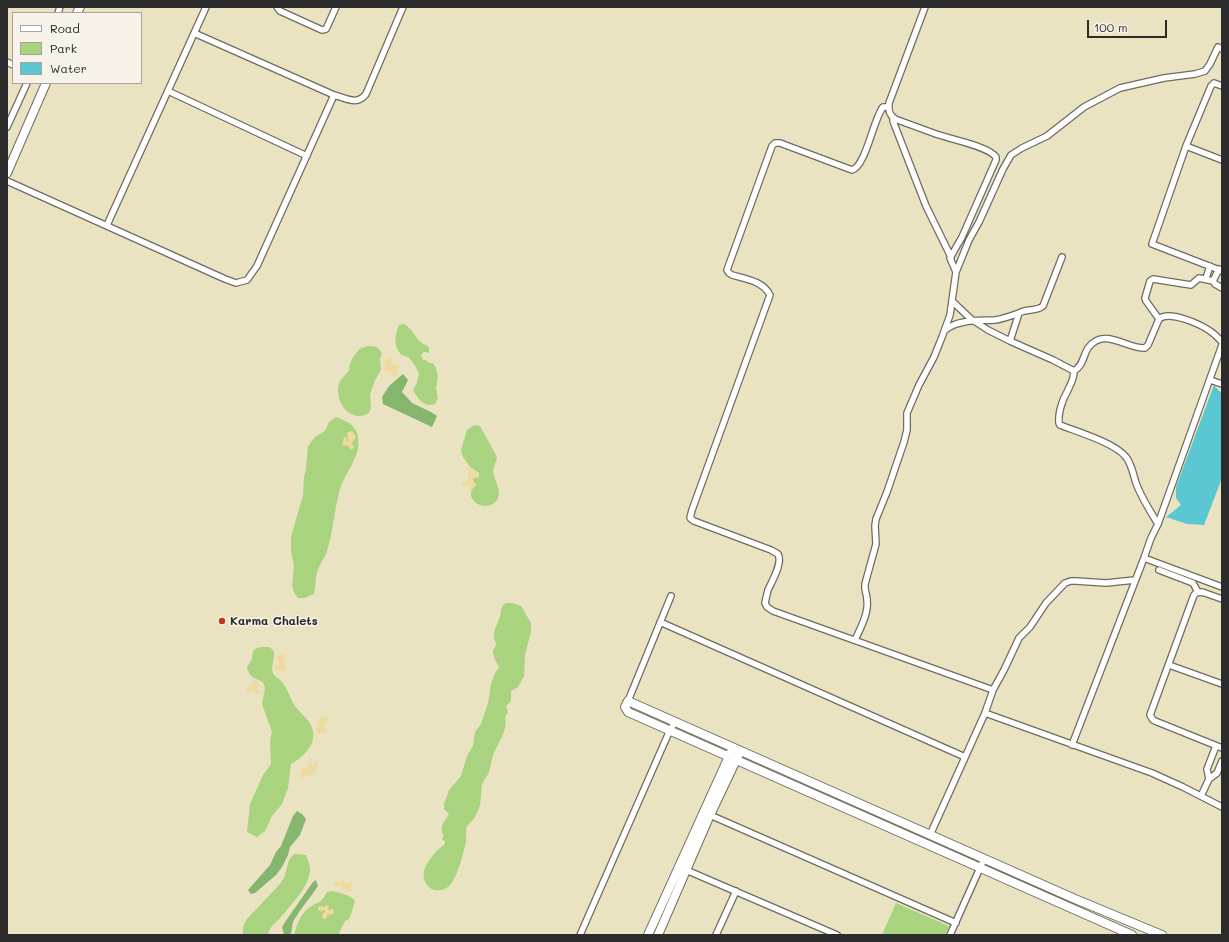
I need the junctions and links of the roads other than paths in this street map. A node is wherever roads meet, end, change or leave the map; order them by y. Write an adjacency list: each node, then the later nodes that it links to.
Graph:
1 (206, 7): 6 (street)
2 (277, 7): 3 (street)
3 (336, 7)
4 (403, 7): 12 (street)
5 (925, 7): 13 (street)
6 (194, 33): 11 (street); 12 (street)
7 (1222, 49): 26 (street)
8 (26, 84): 15 (street)
9 (46, 84): 19 (street)
10 (1222, 86): 16 (street)
11 (168, 91): 17 (street); 21 (street)
12 (334, 95): 17 (street)
13 (889, 107): 14 (street); 49 (street)
14 (893, 117): 22 (street); 22 (street)
15 (7, 127)
16 (1186, 146): 18 (street); 24 (street)
17 (307, 156): 21 (street)
18 (1222, 160)
19 (7, 173)
20 (7, 181): 21 (street)
21 (107, 225)
22 (951, 257): 26 (street)
23 (1062, 257): 31 (street)
24 (1210, 266): 25 (street); 27 (street)
25 (1220, 270): 28 (street)
26 (956, 272): 30 (street)
27 (1206, 278): 28 (street); 32 (street)
28 (1213, 281): 29 (street)
29 (1222, 288)
30 (952, 301): 33 (street); 34 (street)
31 (1019, 313): 33 (street); 35 (street)
32 (1159, 319): 36 (street); 37 (street)
33 (974, 321): 34 (street); 35 (street)
34 (945, 330): 49 (street)
35 (1010, 341): 37 (street)
36 (1222, 344): 38 (street)
37 (1074, 371): 40 (street)
38 (1210, 380): 39 (street); 40 (street)
39 (1222, 384)
40 (1158, 524): 41 (street)
41 (1144, 558): 43 (street); 44 (street)
42 (1159, 570): 45 (street)
43 (1135, 580): 52 (street); 57 (street)
44 (1222, 587)
45 (1198, 592): 47 (street); 50 (street)
46 (671, 596): 48 (street)
47 (1222, 599)
48 (660, 622): 53 (street); 62 (street)
49 (855, 640): 52 (street)
50 (1169, 665): 51 (street); 59 (street)
51 (1222, 684)
52 (993, 690): 54 (street)
53 (628, 701): 55 (street); 56 (street)
54 (985, 713): 57 (street); 62 (street)
55 (675, 722): 56 (street); 58 (street)
56 (670, 730): 61 (street); 76 (street)
57 (1072, 745): 66 (street)
58 (733, 747): 60 (street); 61 (street)
59 (1219, 747): 65 (street)
60 (741, 750): 63 (street); 69 (street)
61 (729, 756): 63 (street); 77 (street)
62 (965, 757): 69 (street)
63 (737, 760): 68 (street); 71 (street)
64 (1222, 761): 65 (street)
65 (1209, 779): 66 (street)
66 (1201, 796): 67 (street)
67 (1222, 807)
68 (710, 815): 72 (street); 74 (street)
69 (930, 835): 70 (street)
70 (984, 859): 71 (street); 75 (street)
71 (980, 867): 74 (street); 82 (street)
72 (686, 870): 73 (street); 78 (street)
73 (736, 891): 79 (street); 80 (street)
74 (956, 923): 81 (street)
75 (1148, 932): 83 (street)
76 (580, 935)
77 (648, 935)
78 (658, 935)
79 (716, 935)
80 (837, 935)
81 (950, 935)
82 (1132, 935)
83 (1162, 935)

